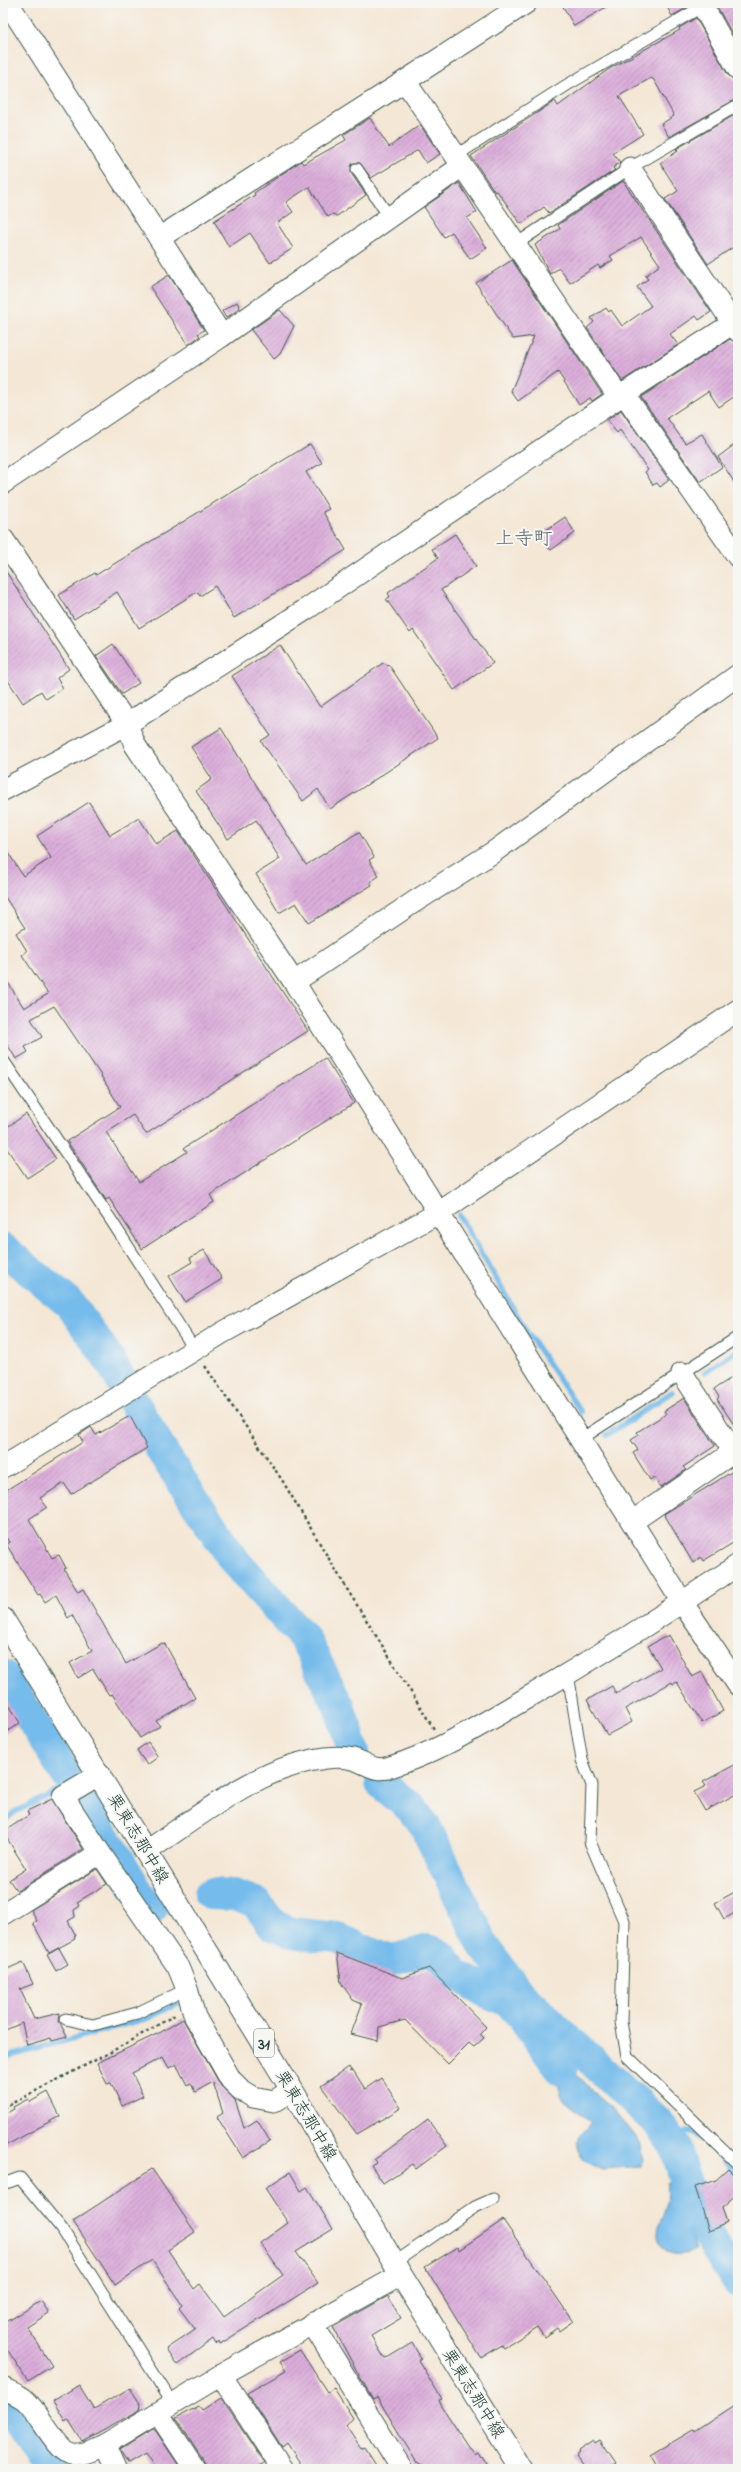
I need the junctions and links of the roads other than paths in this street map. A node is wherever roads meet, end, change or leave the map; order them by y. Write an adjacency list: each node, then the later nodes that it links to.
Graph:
1 (8, 3): 11 (street)
2 (526, 3): 5 (street)
3 (702, 4): 4 (street); 7 (lane)
4 (738, 69)
5 (405, 82): 7 (street); 11 (street)
6 (738, 105): 8 (lane)
7 (458, 161): 10 (street); 12 (street)
8 (630, 168): 12 (lane); 13 (street)
9 (357, 169): 10 (lane)
10 (390, 218): 14 (street)
11 (159, 238): 14 (street)
12 (516, 244): 15 (street)
13 (736, 325): 15 (street)
14 (222, 336): 16 (street)
15 (622, 396): 18 (street); 20 (street)
16 (3, 483)
17 (3, 539): 20 (street)
18 (738, 557)
19 (738, 675): 22 (street)
20 (127, 724): 21 (street); 22 (street)
21 (3, 790)
22 (294, 982): 25 (street)
23 (738, 1010): 25 (street)
24 (3, 1060): 27 (lane)
25 (440, 1212): 27 (street); 29 (street)
26 (738, 1337): 28 (lane)
27 (195, 1350): 31 (street)
28 (682, 1374): 29 (lane); 30 (street)
29 (581, 1439): 32 (street)
30 (736, 1450): 32 (street)
31 (3, 1467)
32 (633, 1521): 34 (street)
33 (738, 1565): 34 (street)
34 (682, 1602): 36 (street); 37 (street)
35 (3, 1619): 38 (main road, 栗東志那中線 / 31)
36 (568, 1674): 39 (street); 45 (lane)
37 (738, 1685)
38 (100, 1774): 39 (main road, 栗東志那中線 / 31); 40 (street)
39 (147, 1851): 44 (main road, 栗東志那中線 / 31)
40 (100, 1853): 41 (street); 42 (street)
41 (3, 1914)
42 (189, 1997): 43 (lane); 44 (street)
43 (66, 2019)
44 (292, 2090): 48 (main road, 栗東志那中線 / 31)
45 (738, 2164)
46 (3, 2184): 52 (lane)
47 (493, 2199): 48 (lane)
48 (398, 2269): 49 (street); 58 (main road, 栗東志那中線 / 31)
49 (312, 2323): 50 (street); 57 (street)
50 (221, 2375): 52 (street); 56 (street)
51 (3, 2388): 53 (street)
52 (165, 2408): 53 (street); 55 (street)
53 (104, 2445): 54 (street)
54 (115, 2469)
55 (195, 2469)
56 (282, 2469)
57 (402, 2469)
58 (520, 2469)

